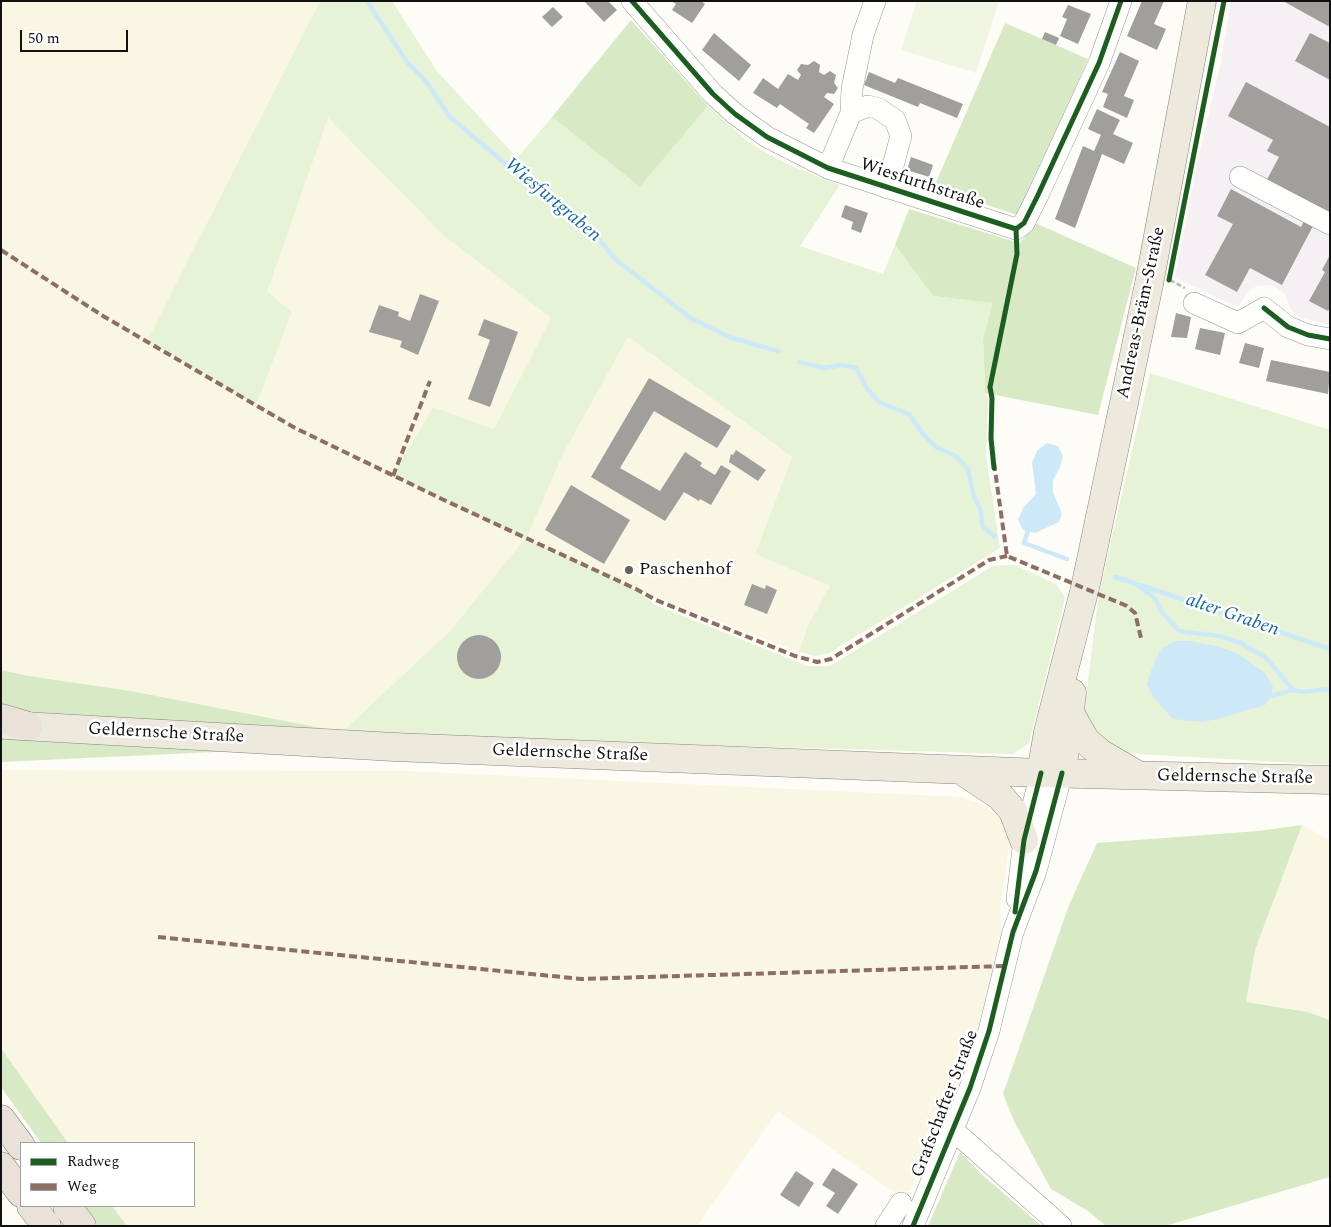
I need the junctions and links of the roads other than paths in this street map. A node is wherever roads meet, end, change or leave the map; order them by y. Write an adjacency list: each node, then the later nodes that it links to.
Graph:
1 (632, 1): 6 (street, Wiesfurthstraße)
2 (875, 1): 5 (street)
3 (1122, 1): 8 (street, Wiesfurthstraße)
4 (1202, 1): 12 (main road, Andreas-Bräm-Straße)
5 (851, 113): 6 (street); 8 (street)
6 (828, 168): 8 (street, Wiesfurthstraße)
7 (1240, 178): 9 (street)
8 (887, 188)
9 (1330, 224)
10 (1194, 303): 11 (street)
11 (1330, 339)
12 (1062, 713): 16 (main road); 17 (main road, Andreas-Bräm-Straße); 18 (main road, Geldernsche Straße)
13 (1, 718): 14 (highway)
14 (14, 726): 15 (main road, Geldernsche Straße)
15 (961, 770): 16 (main road, Geldernsche Straße); 20 (main road)
16 (994, 771): 17 (main road, Geldernsche Straße)
17 (1051, 773): 18 (main road, Geldernsche Straße); 20 (street, Grafschafter Straße); 21 (street, Grafschafter Straße)
18 (1139, 776): 19 (main road, Geldernsche Straße)
19 (1330, 780)
20 (1024, 840): 21 (street, Grafschafter Straße)
21 (1013, 932): 23 (street, Grafschafter Straße)
22 (1, 1119): 24 (highway)
23 (953, 1130): 33 (street, Grafschafter Straße); 34 (street)
24 (20, 1145)
25 (1, 1166): 26 (highway)
26 (18, 1191)
27 (901, 1203): 32 (street)
28 (31, 1207): 30 (highway)
29 (68, 1207): 31 (highway)
30 (47, 1226)
31 (82, 1226)
32 (886, 1226)
33 (913, 1226)
34 (1061, 1226)

